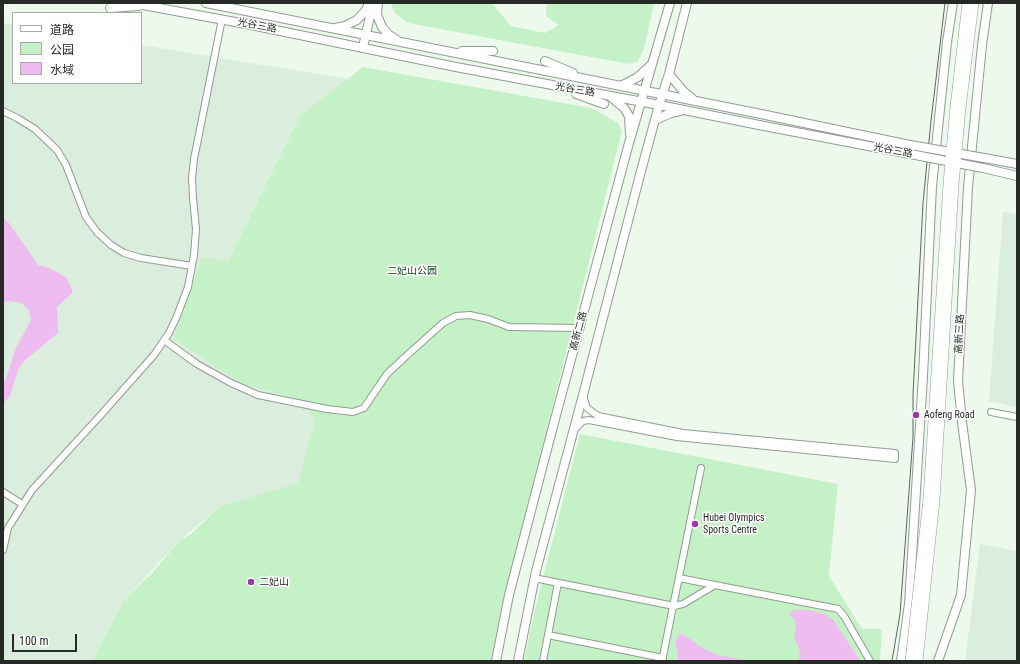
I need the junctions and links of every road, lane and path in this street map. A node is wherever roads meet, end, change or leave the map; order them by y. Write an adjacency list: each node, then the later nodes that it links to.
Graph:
1 (132, 3): 12 (main road, 光谷三路)
2 (206, 3): 15 (main road, 光谷三路)
3 (369, 3): 15 (main road)
4 (373, 3): 16 (main road)
5 (378, 3): 17 (main road)
6 (670, 3): 22 (main road, 高新二路)
7 (687, 3): 23 (main road, 高新二路)
8 (953, 3): 62 (main road)
9 (967, 3): 63 (highway, bridge)
10 (974, 3): 64 (highway, 高新三路, bridge)
11 (988, 3): 65 (main road, 高新三路)
12 (146, 5): 13 (main road); 14 (main road, 光谷三路)
13 (110, 8)
14 (222, 19): 18 (main road, 光谷三路); 40 (street)
15 (332, 29): 16 (main road, 光谷三路)
16 (366, 36): 17 (main road, 光谷三路); 18 (main road)
17 (403, 43): 19 (main road, 光谷三路)
18 (363, 47): 25 (main road, 光谷三路)
19 (444, 51): 20 (main road); 24 (main road, 光谷三路)
20 (493, 51)
21 (545, 60): 24 (main road)
22 (654, 61): 26 (main road); 27 (main road, 高新二路)
23 (669, 74): 28 (main road, 高新二路); 30 (main road)
24 (588, 80): 26 (main road, 光谷三路)
25 (553, 86): 29 (main road, 光谷三路); 32 (main road)
26 (621, 86): 27 (main road, 光谷三路)
27 (644, 91): 28 (main road, 光谷三路); 31 (main road, 高新二路)
28 (662, 93): 30 (main road, 光谷三路); 33 (main road, 高新二路)
29 (608, 96): 31 (main road, 光谷三路); 37 (main road)
30 (694, 100): 38 (main road, 光谷三路, bridge)
31 (642, 102): 33 (main road, 光谷三路); 37 (main road, 高新二路)
32 (604, 104)
33 (659, 105): 34 (main road, 光谷三路); 36 (main road, 高新二路)
34 (685, 111): 36 (main road); 39 (main road, 光谷三路, bridge)
35 (3, 112): 40 (street)
36 (655, 120): 43 (main road, 高新二路)
37 (629, 143): 41 (main road, 高新二路)
38 (1017, 164)
39 (1017, 176)
40 (192, 266): 42 (street)
41 (580, 328): 42 (street); 58 (main road, 高新二路)
42 (164, 340): 49 (street)
43 (583, 395): 46 (main road, 高新二路); 46 (street)
44 (991, 412): 45 (street)
45 (1017, 417)
46 (572, 433): 51 (main road, 高新二路)
47 (701, 468): 52 (street)
48 (3, 492): 49 (street)
49 (22, 504): 50 (street)
50 (3, 550)
51 (534, 578): 53 (street); 59 (main road, 高新二路)
52 (679, 578): 54 (street); 55 (street)
53 (558, 583): 55 (street); 56 (street)
54 (715, 585): 55 (street); 61 (street)
55 (674, 606): 57 (street)
56 (548, 635): 57 (street); 60 (street)
57 (663, 659)
58 (496, 661)
59 (518, 661)
60 (543, 661)
61 (870, 661)
62 (901, 661)
63 (910, 661)
64 (918, 661)
65 (938, 661)

